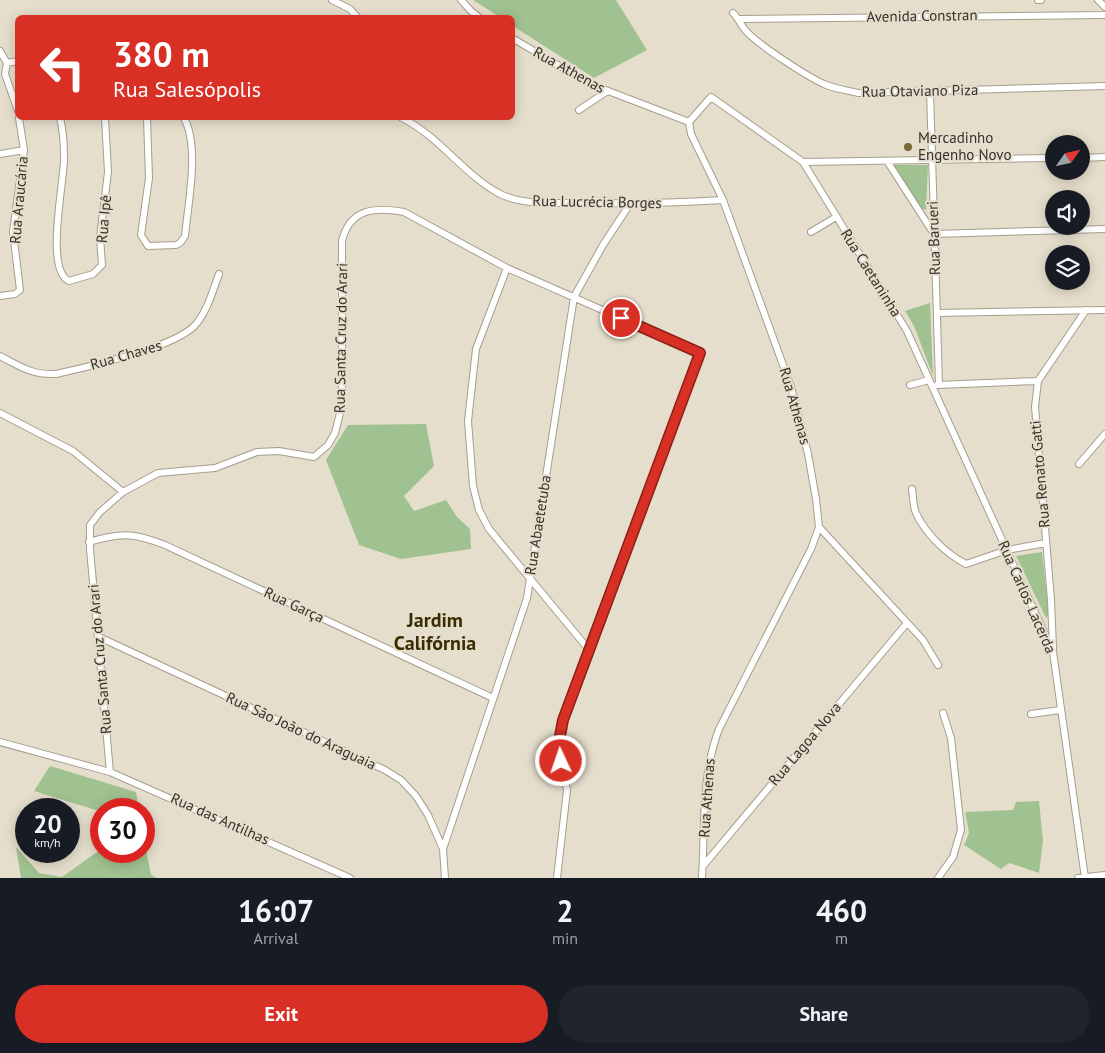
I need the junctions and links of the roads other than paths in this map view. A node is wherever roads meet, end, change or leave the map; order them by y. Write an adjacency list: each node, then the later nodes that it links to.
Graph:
1 (332, 0): 4 (street)
2 (461, 0): 5 (street)
3 (733, 13): 7 (street, Rua Otaviano Piza)
4 (356, 15)
5 (476, 15)
6 (1105, 15): 7 (street, Avenida Constran)
7 (740, 19): 14 (street, Rua Otaviano Piza)
8 (515, 40): 13 (street, Rua Athenas)
9 (0, 51): 11 (street)
10 (15, 62): 11 (street)
11 (7, 64): 15 (street)
12 (1105, 86): 14 (street, Rua Otaviano Piza)
13 (606, 92): 16 (street); 23 (street, Rua Athenas)
14 (930, 92): 30 (street, Rua Barueri)
15 (15, 102)
16 (579, 110)
17 (19, 120): 24 (street, Rua Araucária)
18 (60, 120): 19 (street, Rua Ipê)
19 (105, 120)
20 (147, 120): 21 (street)
21 (185, 120)
22 (407, 120): 33 (street, Rua Lucrécia Borges)
23 (689, 122): 31 (street); 32 (street, Rua Athenas)
24 (24, 150): 25 (street); 40 (street, Rua Araucária)
25 (0, 154)
26 (1105, 157): 28 (street)
27 (1045, 158): 30 (street)
28 (1090, 158)
29 (887, 160): 30 (street); 31 (street); 37 (street)
30 (932, 160): 37 (street, Rua Barueri)
31 (803, 162): 34 (street, Rua Caetaninha)
32 (723, 200): 33 (street, Rua Lucrécia Borges); 56 (street, Rua Athenas)
33 (630, 204): 41 (street, Rua Abaetetuba)
34 (836, 217): 36 (street); 46 (street, Rua Caetaninha)
35 (1105, 229): 37 (street)
36 (812, 232)
37 (934, 234): 44 (street, Rua Barueri)
38 (507, 268): 41 (street, Rua Santa Cruz do Arari); 55 (street, Rua Santa Cruz do Arari); 60 (street)
39 (219, 274): 45 (street, Rua Chaves)
40 (0, 296)
41 (574, 297): 60 (street, Rua Abaetetuba); 63 (street, Rua Santa Cruz do Arari)
42 (1086, 310): 43 (street); 44 (street); 47 (street, Rua Renato Gatti)
43 (1105, 310)
44 (936, 313): 48 (street, Rua Barueri)
45 (0, 356)
46 (929, 380): 49 (street); 50 (street, Rua Caetaninha)
47 (1038, 381): 48 (street); 58 (street, Rua Renato Gatti)
48 (939, 384): 50 (street)
49 (910, 385)
50 (932, 388): 59 (street, Rua Carlos Lacerda)
51 (0, 413): 55 (street)
52 (1105, 434): 53 (street)
53 (1079, 464)
54 (912, 489): 59 (street)
55 (123, 492): 57 (street, Rua Santa Cruz do Arari)
56 (819, 528): 61 (street); 73 (street, Rua Athenas)
57 (89, 542): 62 (street, Rua Santa Cruz do Arari); 66 (street, Rua Garça)
58 (1046, 543): 59 (street); 64 (street, Rua Renato Gatti)
59 (1006, 550): 64 (street, Rua Carlos Lacerda)
60 (529, 577): 63 (street); 66 (street, Rua Abaetetuba)
61 (907, 623): 65 (street); 73 (street, Rua Lagoa Nova)
62 (99, 637): 71 (street, Rua Santa Cruz do Arari); 72 (street, Rua São João do Araguaia)
63 (590, 651): 77 (street)
64 (1053, 652): 67 (street, Rua Carlos Lacerda)
65 (938, 665)
66 (493, 698): 72 (street, Rua Abaetetuba)
67 (1060, 710): 69 (street); 80 (street, Rua Carlos Lacerda)
68 (943, 713): 79 (street)
69 (1031, 714)
70 (0, 742): 71 (street, Rua das Antilhas)
71 (110, 772): 75 (street, Rua das Antilhas)
72 (443, 849): 76 (street, Rua São João do Araguaia)
73 (703, 866): 78 (street, Rua Athenas)
74 (1105, 875): 80 (street)
75 (350, 878)
76 (445, 878)
77 (557, 878)
78 (702, 878)
79 (938, 878)
80 (1082, 878)

